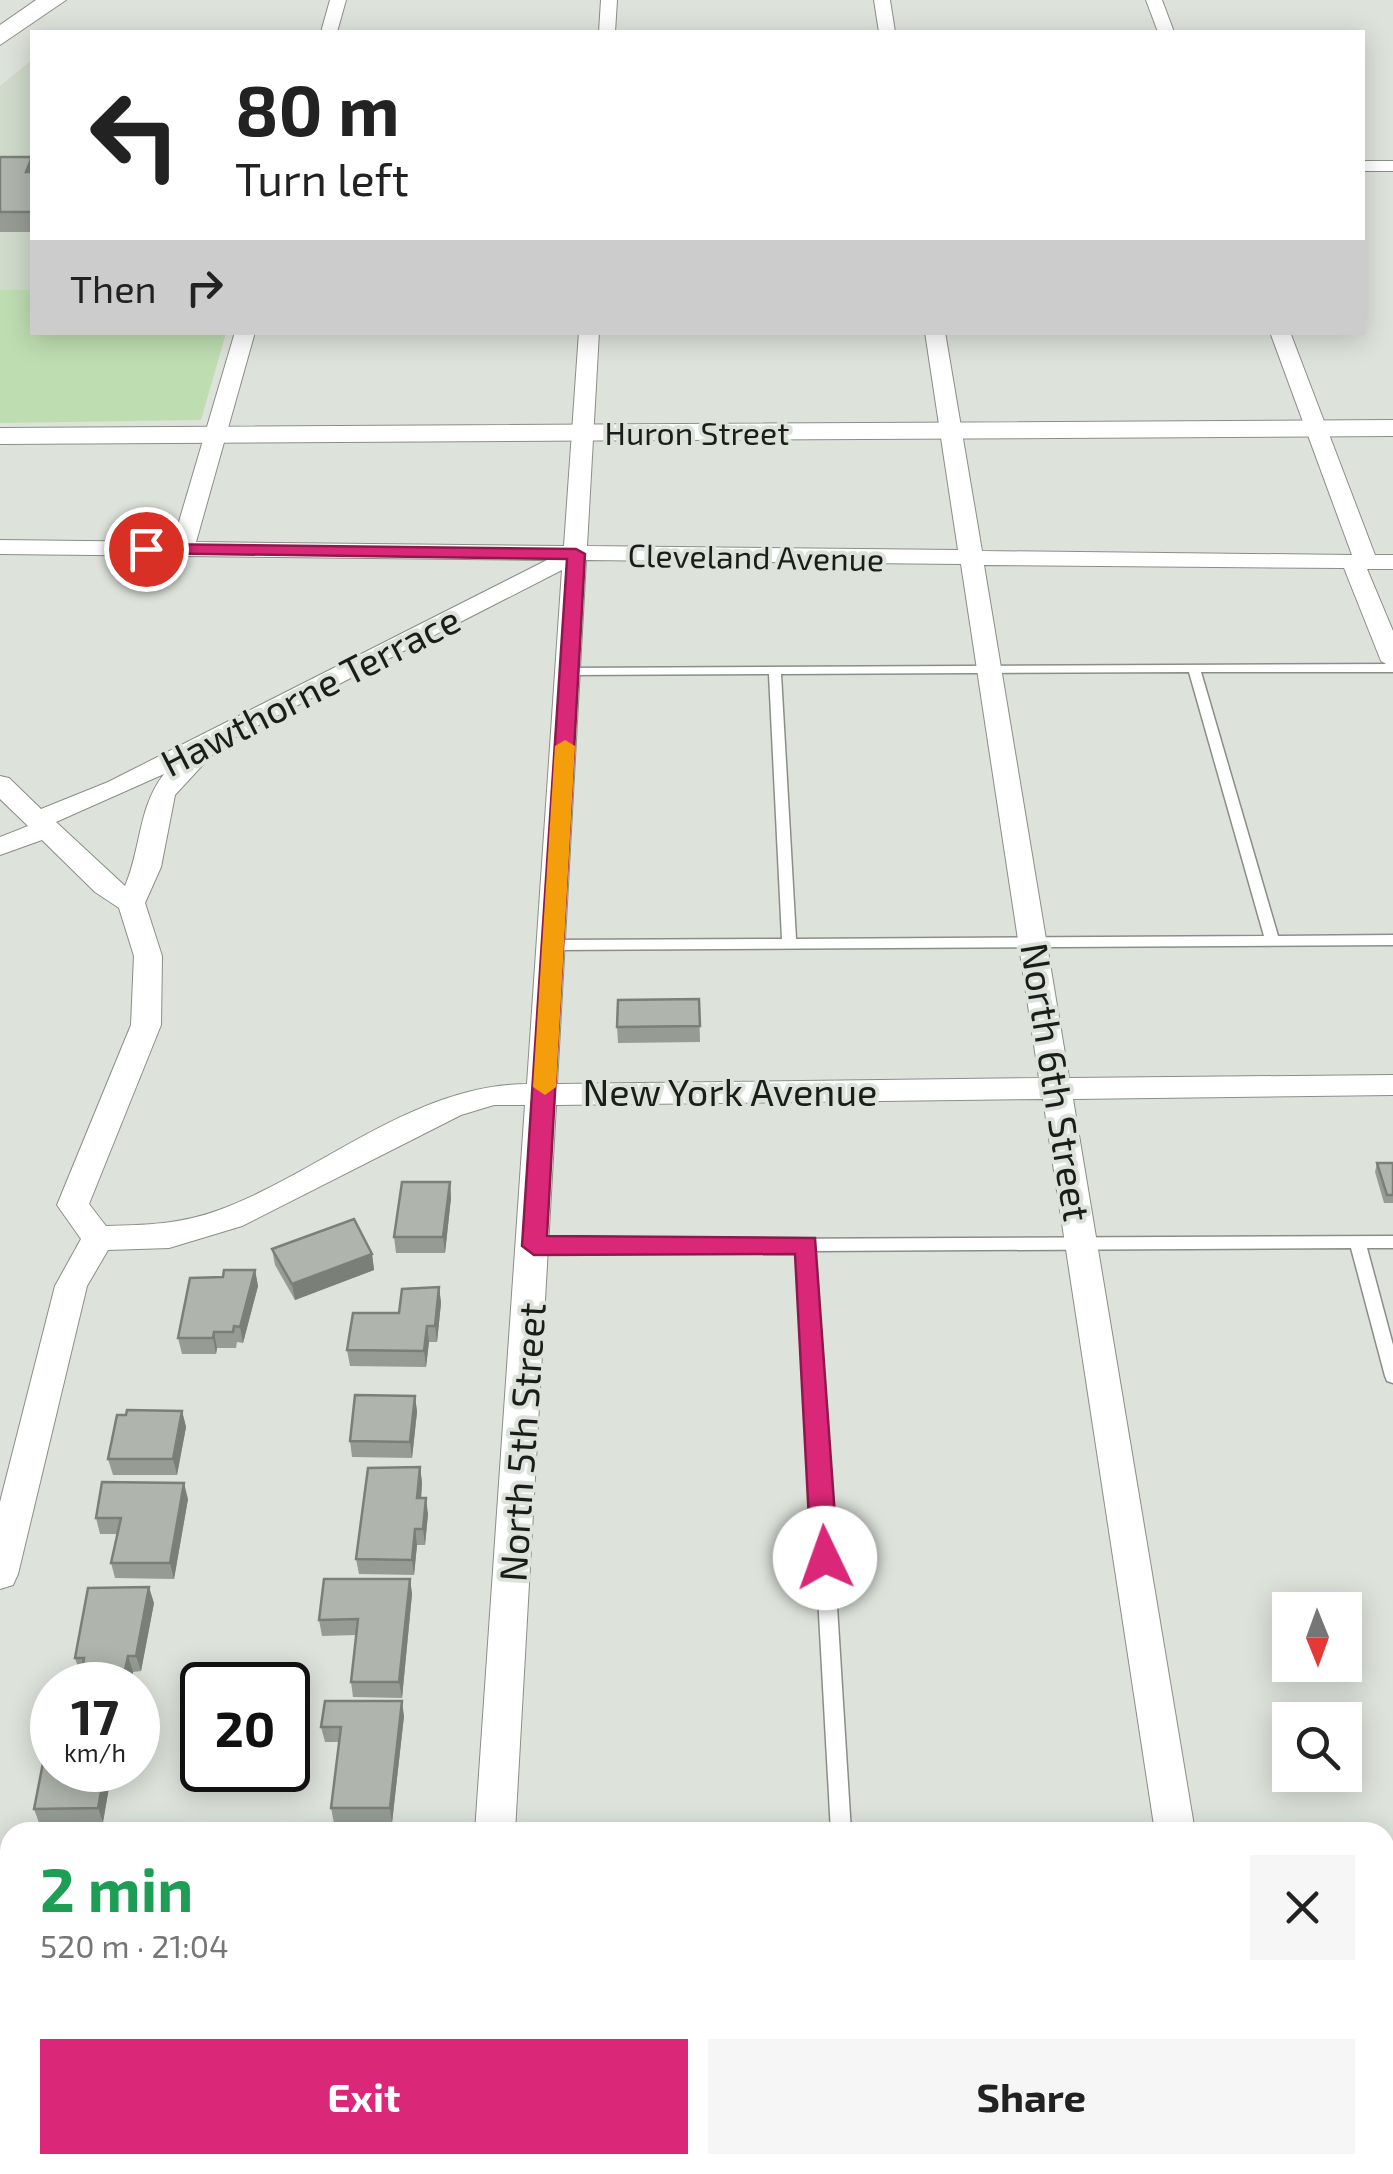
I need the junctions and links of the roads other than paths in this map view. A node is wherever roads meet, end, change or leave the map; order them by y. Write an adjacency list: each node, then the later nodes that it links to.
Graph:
1 (52, 0): 10 (main road)
2 (338, 0): 6 (street)
3 (609, 0): 7 (street)
4 (882, 0): 8 (street)
5 (1154, 0): 9 (street)
6 (329, 30)
7 (607, 30)
8 (887, 30)
9 (1165, 30)
10 (0, 37)
11 (1365, 166): 12 (street)
12 (1393, 166)
13 (243, 335): 21 (street)
14 (589, 335): 20 (street, North 5th Street)
15 (935, 335): 19 (street, North 6th Street)
16 (1281, 335): 17 (street)
17 (1316, 428): 18 (street, Huron Street); 19 (street, Huron Street); 27 (street)
18 (1393, 428)
19 (950, 430): 20 (street, Huron Street); 26 (street, North 6th Street)
20 (583, 433): 21 (street, Huron Street); 25 (street, North 5th Street)
21 (216, 435): 22 (street, Huron Street); 24 (street)
22 (0, 436)
23 (0, 547): 24 (street, Cleveland Avenue)
24 (182, 550): 25 (street, Cleveland Avenue)
25 (576, 554): 26 (street, Cleveland Avenue); 33 (street, North 5th Street); 34 (street, Hawthorne Terrace)
26 (970, 559): 27 (street, Cleveland Avenue); 32 (street, North 6th Street)
27 (1360, 562): 28 (street, Cleveland Avenue); 29 (street)
28 (1393, 562)
29 (1393, 664): 30 (lane)
30 (1194, 669): 32 (lane); 40 (lane)
31 (776, 670): 32 (lane); 33 (lane); 42 (lane)
32 (989, 670): 41 (street, North 6th Street)
33 (570, 671): 43 (street, North 5th Street)
34 (211, 742): 36 (street, Hawthorne Terrace); 38 (street)
35 (0, 784): 36 (street)
36 (44, 824): 37 (street, Hawthorne Terrace); 38 (street)
37 (0, 847)
38 (131, 903): 47 (street)
39 (1393, 940): 40 (lane)
40 (1272, 941): 41 (lane)
41 (1035, 943): 42 (lane); 45 (street, North 6th Street)
42 (789, 944): 43 (lane)
43 (553, 945): 46 (street, North 5th Street)
44 (1393, 1085): 45 (street, New York Avenue)
45 (1059, 1088): 46 (street, New York Avenue); 51 (street, North 6th Street)
46 (544, 1092): 47 (street, New York Avenue); 52 (street, North 5th Street)
47 (98, 1238): 54 (street)
48 (1357, 1242): 49 (lane); 51 (lane); 53 (lane)
49 (1393, 1242)
50 (807, 1244): 51 (lane); 52 (lane); 56 (lane)
51 (1082, 1244): 57 (street, North 6th Street)
52 (534, 1246): 55 (street, North 5th Street)
53 (1393, 1376)
54 (0, 1574)
55 (496, 1822)
56 (840, 1822)
57 (1173, 1822)

